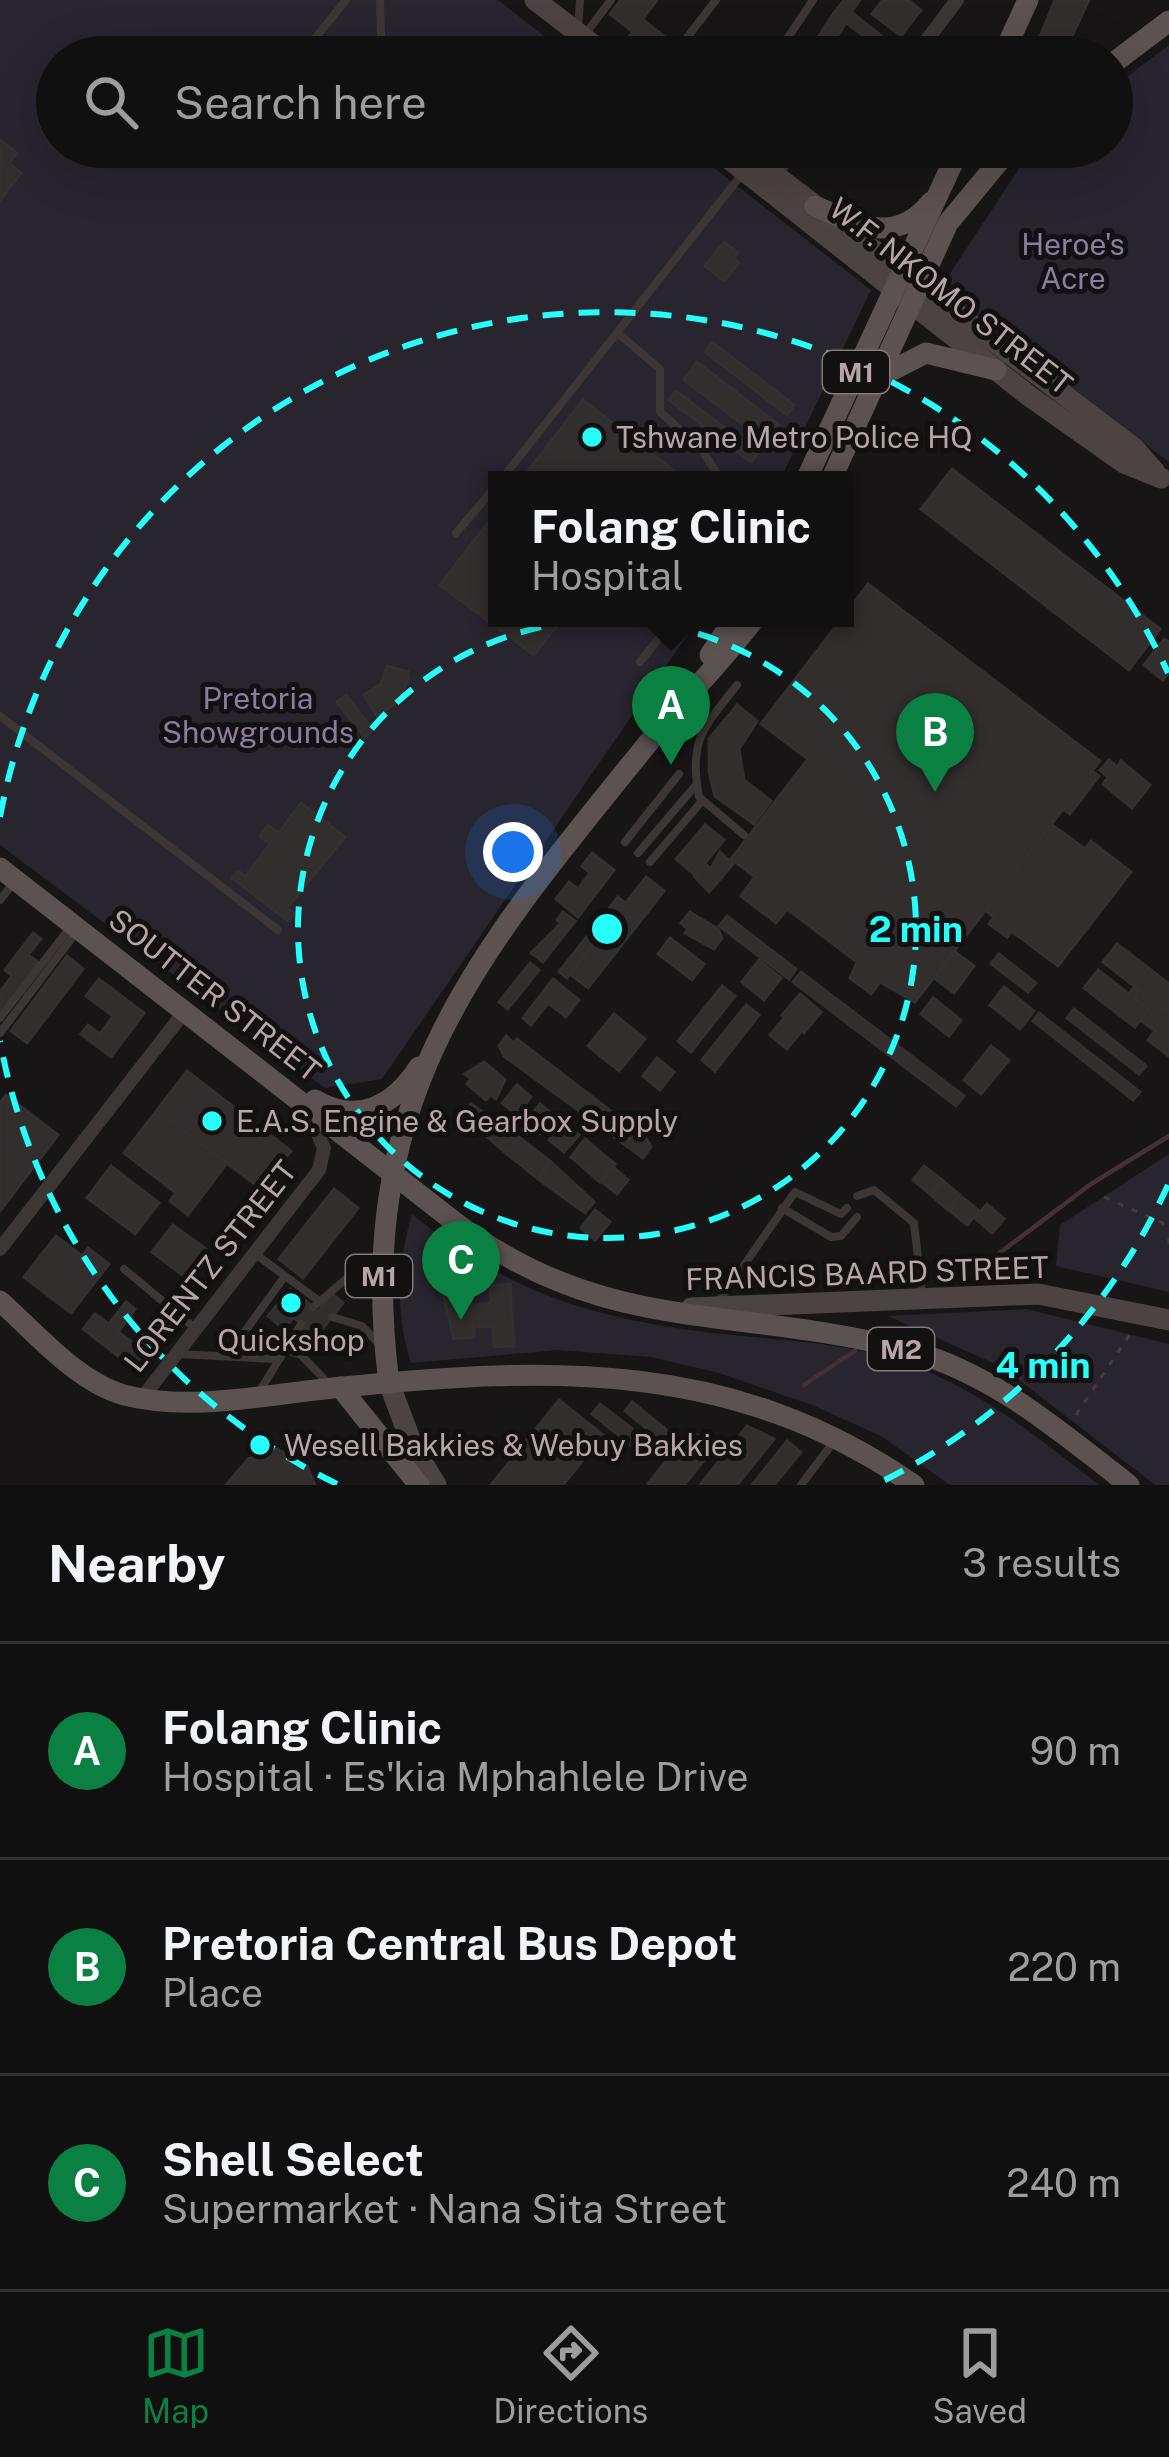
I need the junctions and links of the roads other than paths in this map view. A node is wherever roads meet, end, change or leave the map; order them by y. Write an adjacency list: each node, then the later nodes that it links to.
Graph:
1 (346, 0): 12 (lane)
2 (380, 0): 13 (lane)
3 (535, 0): 11 (main road)
4 (580, 0): 11 (lane)
5 (611, 0): 11 (lane)
6 (716, 0): 14 (lane)
7 (813, 0): 15 (lane)
8 (957, 0): 16 (street)
9 (1028, 0): 17 (main road)
10 (1169, 21): 18 (main road)
11 (580, 35)
12 (317, 36)
13 (381, 36)
14 (688, 36)
15 (790, 36)
16 (930, 36)
17 (1011, 36)
18 (1133, 48)
19 (734, 168): 29 (lane)
20 (759, 168): 28 (main road, W.F. NKOMO STREET)
21 (763, 168): 25 (main road, W.F. NKOMO STREET)
22 (785, 168): 25 (lane)
23 (950, 168): 26 (main road, M1)
24 (992, 168): 28 (main road, M1)
25 (778, 178): 27 (main road, W.F. NKOMO STREET)
26 (940, 190): 27 (main road); 28 (main road, M1)
27 (815, 206): 28 (main road, W.F. NKOMO STREET)
28 (906, 287): 30 (main road, W.F. NKOMO STREET); 31 (main road, M1); 34 (main road, M1); 36 (main road, W.F. NKOMO STREET)
29 (620, 335): 32 (lane); 33 (lane)
30 (996, 370): 31 (main road); 36 (main road, W.F. NKOMO STREET)
31 (877, 379): 35 (main road, M1)
32 (509, 471)
33 (715, 471)
34 (811, 471)
35 (835, 471)
36 (1165, 481)
37 (488, 496): 38 (lane)
38 (456, 533)
39 (669, 627): 42 (lane)
40 (729, 627): 45 (main road, M1)
41 (747, 627): 45 (main road, M1)
42 (640, 662)
43 (737, 685): 47 (lane)
44 (0, 716): 56 (lane)
45 (651, 739): 59 (main road, M1)
46 (679, 774): 50 (lane)
47 (697, 785): 48 (lane); 51 (lane)
48 (702, 801): 49 (lane); 52 (lane)
49 (744, 836)
50 (625, 842)
51 (638, 853)
52 (650, 862)
53 (8, 874): 54 (lane); 55 (main road, SOUTTER STREET / M2)
54 (0, 900)
55 (76, 926): 57 (main road, SOUTTER STREET / M2); 58 (lane); 60 (lane)
56 (278, 930)
57 (185, 1011): 61 (main road, SOUTTER STREET / M2); 70 (street)
58 (0, 1018)
59 (439, 1030): 61 (main road); 63 (main road, M1)
60 (0, 1033)
61 (265, 1072): 62 (main road, SOUTTER STREET / M2)
62 (304, 1102): 63 (main road, SOUTTER STREET / M2); 71 (street, LORENTZ STREET)
63 (393, 1170): 73 (main road, M1); 77 (main road, M2)
64 (877, 1193): 65 (lane); 66 (lane); 75 (lane)
65 (856, 1196)
66 (867, 1204)
67 (782, 1208): 68 (lane); 69 (lane); 78 (lane)
68 (847, 1208)
69 (857, 1216)
70 (0, 1250)
71 (254, 1253): 74 (lane); 82 (street, LORENTZ STREET)
72 (124, 1269): 82 (lane)
73 (379, 1273): 74 (lane); 84 (main road, M1)
74 (285, 1276): 86 (lane)
75 (922, 1300): 78 (main road, FRANCIS BAARD STREET); 80 (main road, FRANCIS BAARD STREET)
76 (0, 1301): 90 (main road)
77 (637, 1308): 78 (main road, FRANCIS BAARD STREET); 97 (main road, M2)
78 (714, 1308)
79 (332, 1317): 84 (lane)
80 (1169, 1320)
81 (301, 1324): 83 (lane)
82 (196, 1329): 85 (street, LORENTZ STREET)
83 (285, 1350): 87 (lane); 89 (lane)
84 (385, 1350): 88 (main road, M1)
85 (177, 1354): 86 (lane); 90 (street, LORENTZ STREET)
86 (227, 1356): 87 (lane)
87 (274, 1359): 91 (lane)
88 (389, 1383): 89 (main road); 92 (main road); 94 (main road)
89 (336, 1387): 91 (main road); 93 (main road)
90 (143, 1397): 91 (main road)
91 (257, 1397)
92 (836, 1438): 95 (lane); 96 (main road)
93 (419, 1485)
94 (436, 1485)
95 (801, 1485)
96 (914, 1485)
97 (1129, 1485)

